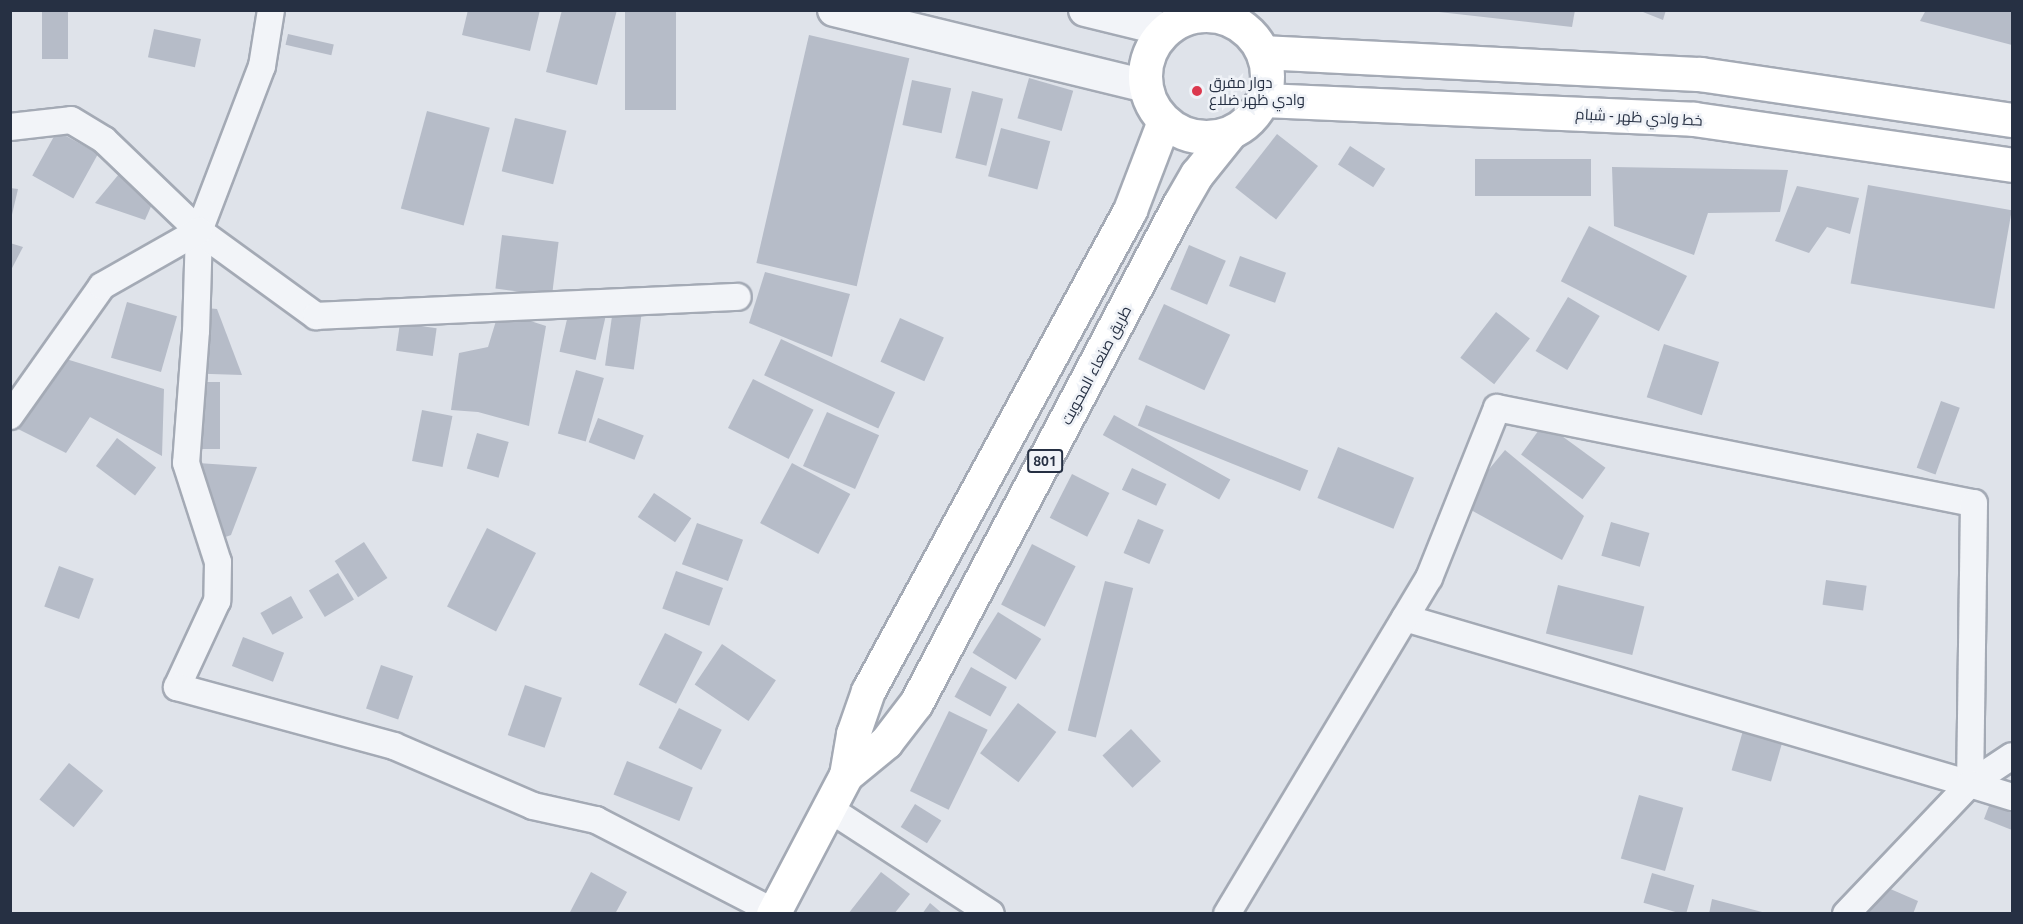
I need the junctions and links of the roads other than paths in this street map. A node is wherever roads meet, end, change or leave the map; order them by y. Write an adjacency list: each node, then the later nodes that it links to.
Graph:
1 (271, 10): 14 (street)
2 (834, 10): 7 (street)
3 (1085, 10): 5 (street)
4 (1213, 13): 5 (main road); 6 (main road)
5 (1167, 30): 7 (main road)
6 (1263, 52): 8 (main road); 9 (main road)
7 (1146, 86): 10 (main road)
8 (1263, 100): 12 (main road); 13 (main road, خط وادي ظهر - شبام)
9 (2013, 120)
10 (1164, 121): 12 (main road); 19 (main road, طريق صنعاء المحويت / 801)
11 (10, 128): 14 (street)
12 (1229, 134): 19 (main road, طريق صنعاء المحويت / 801)
13 (2013, 165)
14 (199, 231): 15 (street); 16 (street); 23 (street)
15 (738, 297)
16 (10, 416)
17 (1405, 618): 20 (street); 20 (street); 25 (street)
18 (2013, 756): 20 (street)
19 (846, 775): 22 (main road, طريق صنعاء المحويت / 801)
20 (1970, 784): 21 (street); 26 (street)
21 (2013, 797)
22 (828, 808): 23 (main road, طريق صنعاء المحويت / 801); 24 (street)
23 (774, 913)
24 (992, 914)
25 (1227, 914)
26 (1846, 914)

